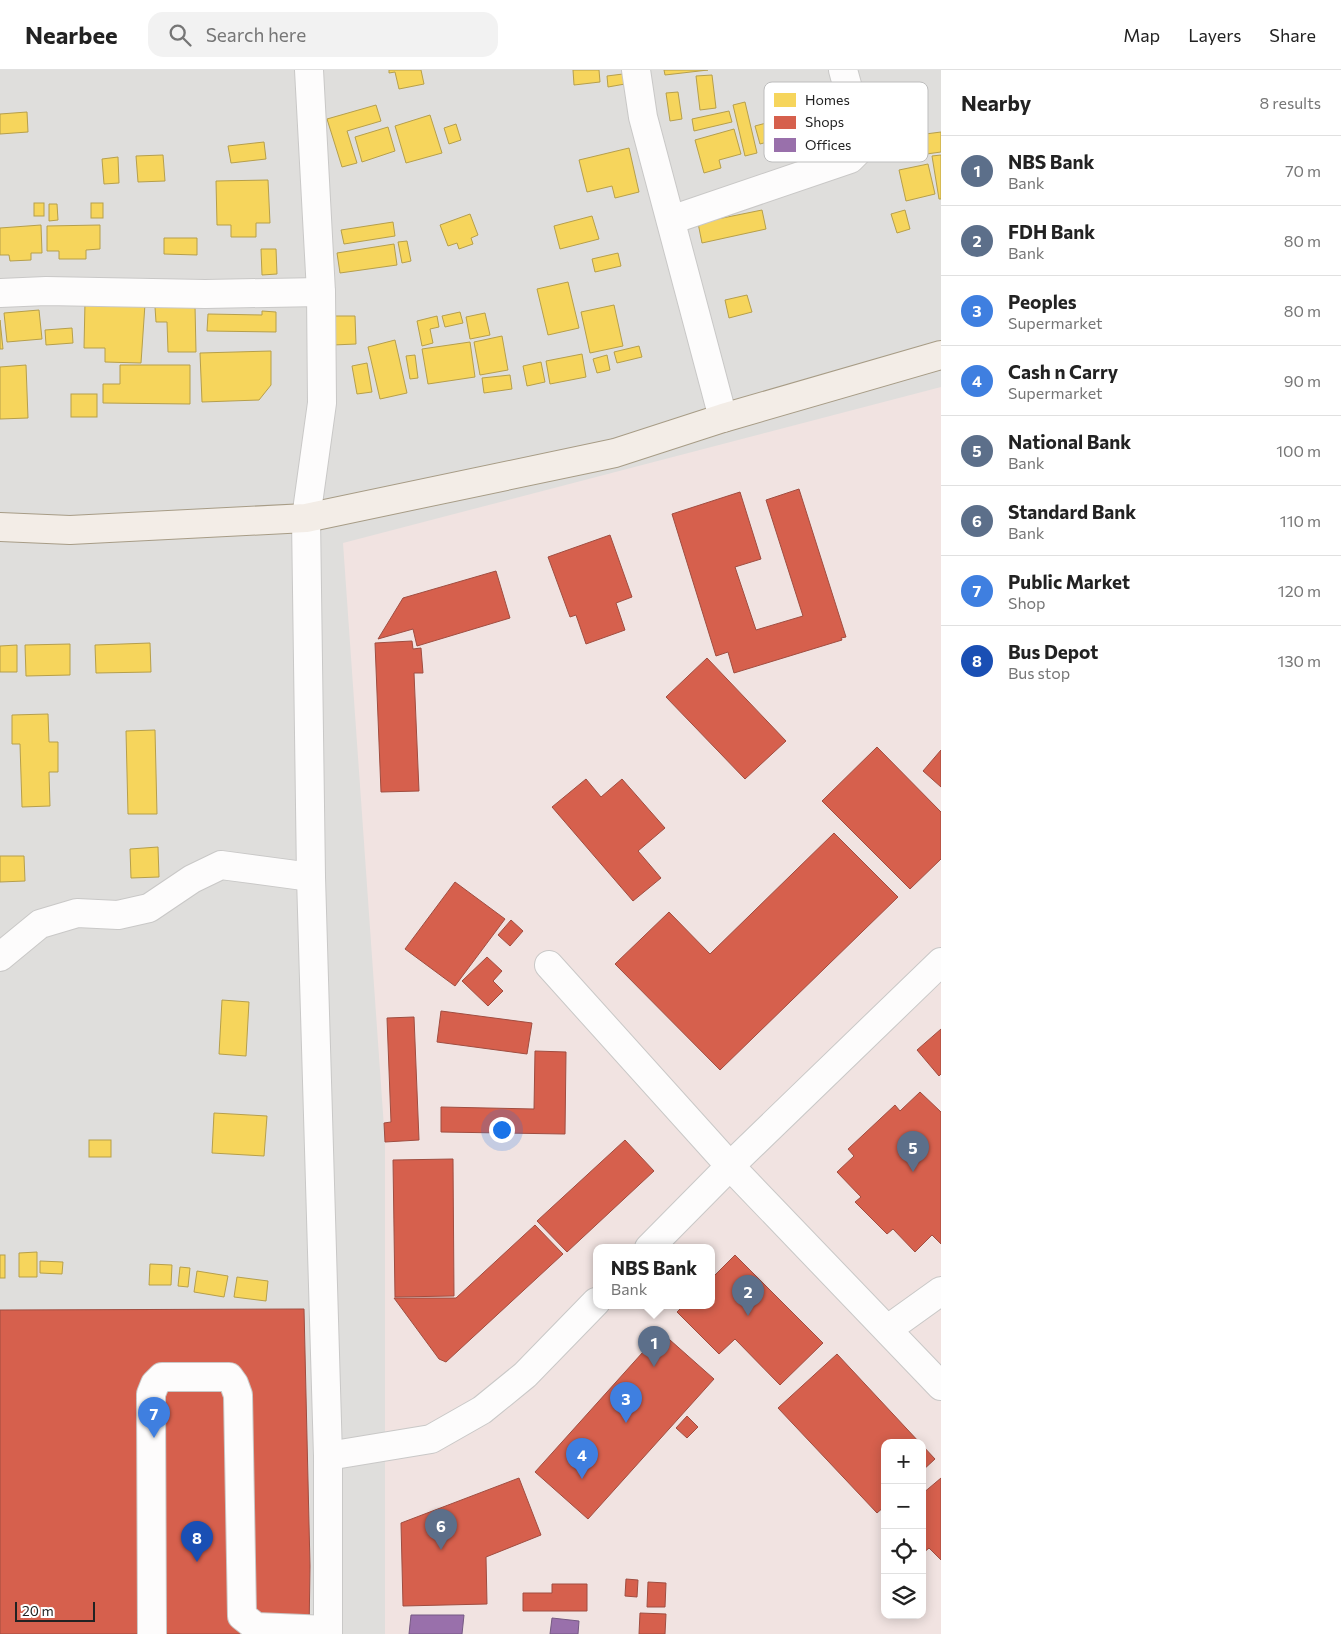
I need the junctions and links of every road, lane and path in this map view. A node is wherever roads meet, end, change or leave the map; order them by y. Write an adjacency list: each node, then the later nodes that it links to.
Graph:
1 (310, 70): 5 (street)
2 (636, 70): 4 (street)
3 (838, 162): 4 (street)
4 (671, 220): 8 (street)
5 (321, 292): 6 (street); 9 (street)
6 (0, 294)
7 (941, 355): 8 (main road)
8 (723, 418): 9 (main road)
9 (306, 518): 10 (main road); 11 (street)
10 (0, 527)
11 (311, 878): 12 (street); 21 (street)
12 (0, 957)
13 (941, 962): 15 (street)
14 (549, 965): 15 (street)
15 (730, 1166): 16 (street); 19 (street)
16 (653, 1244)
17 (941, 1291): 19 (street)
18 (593, 1305): 21 (street)
19 (888, 1329): 20 (street)
20 (941, 1386)
21 (328, 1456): 22 (street)
22 (328, 1632): 23 (street)
23 (152, 1634)

